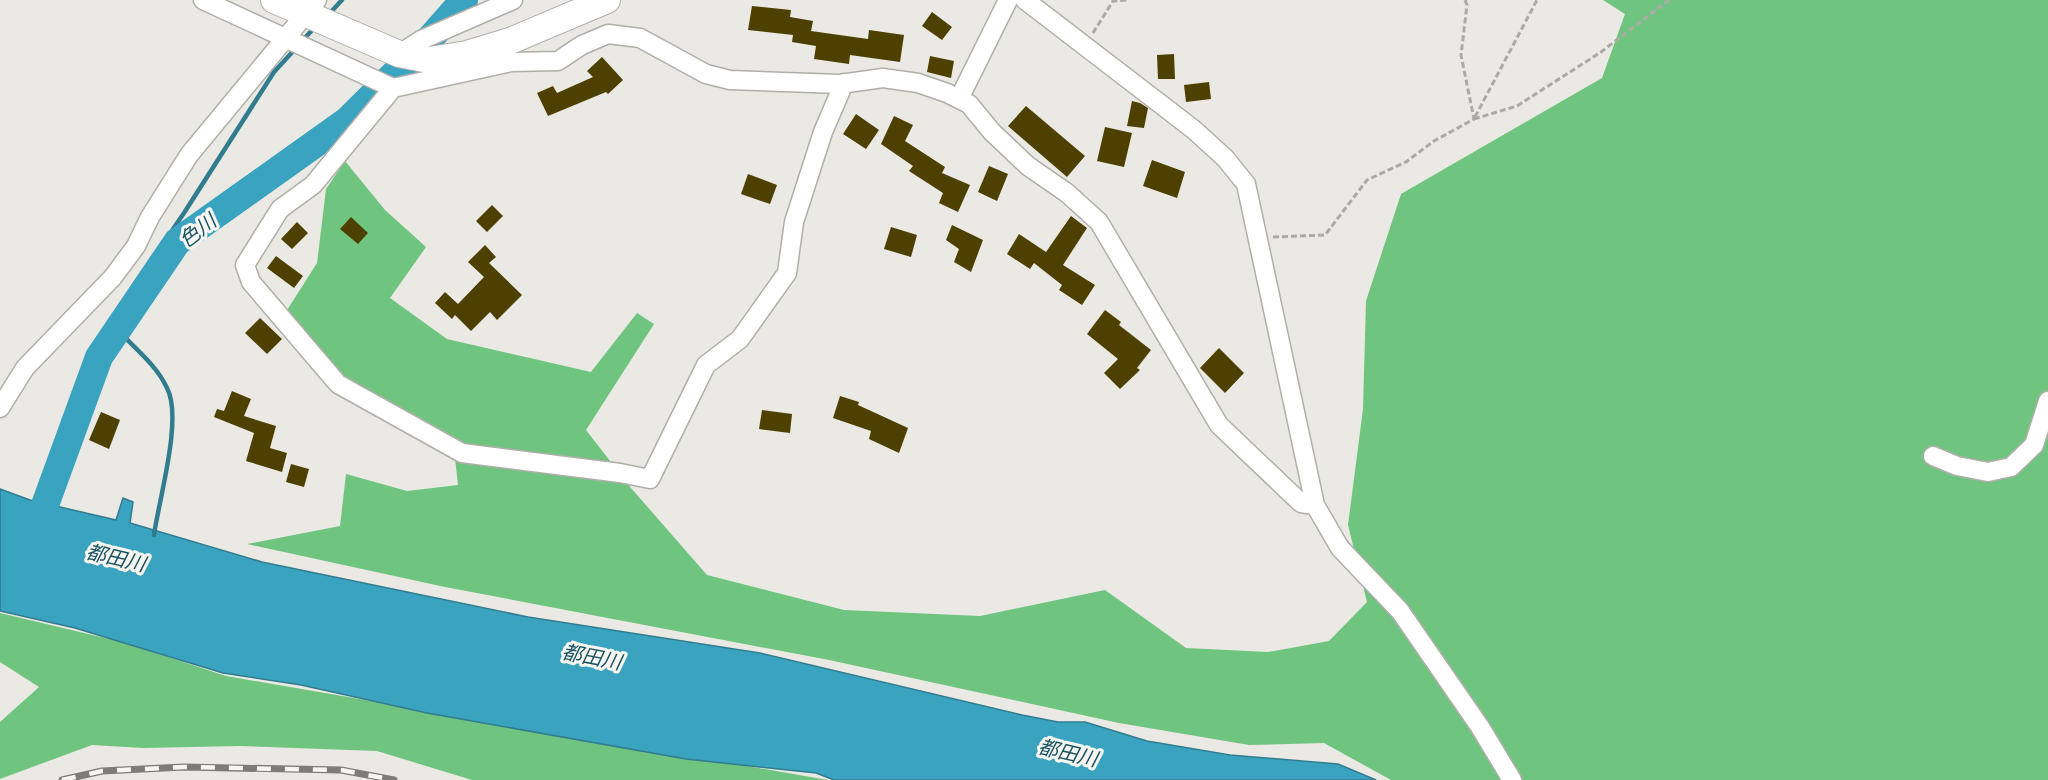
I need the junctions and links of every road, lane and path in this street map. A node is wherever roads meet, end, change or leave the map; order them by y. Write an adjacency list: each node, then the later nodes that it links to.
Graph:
1 (203, 0): 12 (street)
2 (274, 0): 11 (street)
3 (513, 0): 14 (street)
4 (607, 0): 14 (street)
5 (1008, 0): 17 (street)
6 (1025, 0): 13 (street)
7 (1127, 0): 13 (path)
8 (1466, 0): 18 (path)
9 (1537, 0): 18 (path)
10 (1669, 0): 18 (path)
11 (311, 7): 12 (street); 14 (street)
12 (285, 38): 16 (street); 21 (street)
13 (1084, 46): 19 (street)
14 (399, 54)
15 (844, 83): 16 (street); 16 (street); 17 (street)
16 (393, 88)
17 (959, 99): 23 (street)
18 (1474, 119): 19 (path)
19 (1256, 237): 23 (street)
20 (2048, 401): 22 (street)
21 (0, 408)
22 (1933, 456)
23 (1315, 505): 24 (street)
24 (1512, 780)

